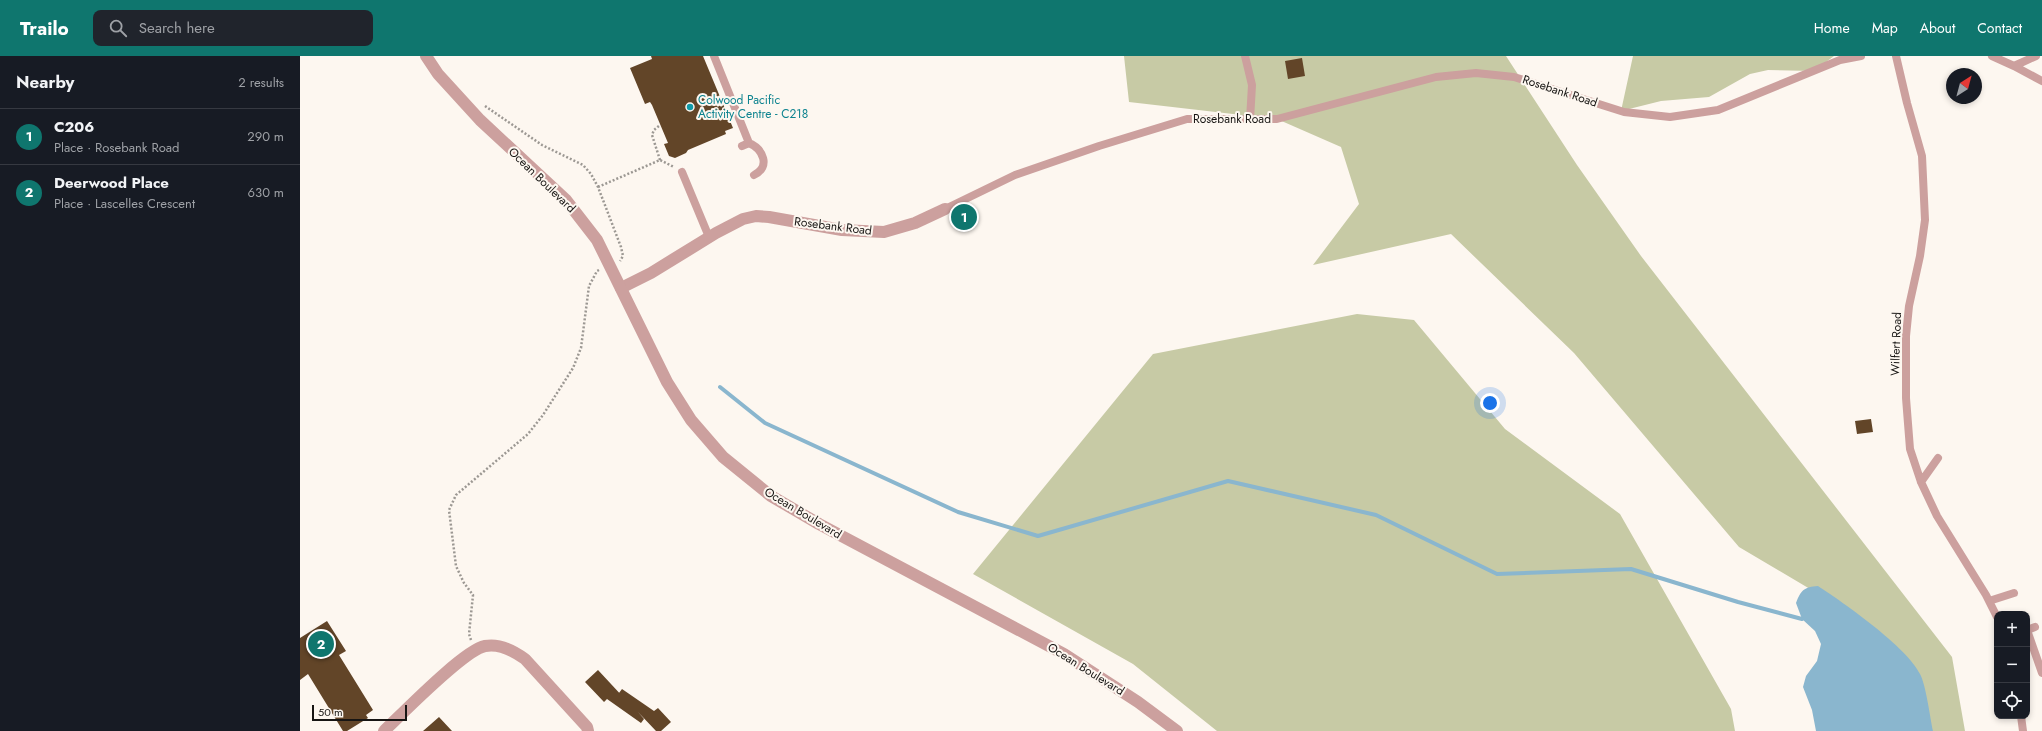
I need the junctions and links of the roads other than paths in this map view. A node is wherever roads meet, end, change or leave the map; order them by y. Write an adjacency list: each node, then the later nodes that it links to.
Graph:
1 (426, 56): 15 (street, Ocean Boulevard)
2 (714, 56): 12 (lane)
3 (1245, 56): 10 (lane)
4 (1861, 56): 10 (lane, Rosebank Road)
5 (1896, 56): 17 (lane, Wilfert Road)
6 (1992, 56): 8 (lane)
7 (2036, 56): 8 (lane)
8 (2014, 66): 9 (lane)
9 (2042, 81)
10 (1250, 120): 13 (lane, Rosebank Road)
11 (682, 172): 14 (lane)
12 (754, 175)
13 (945, 209): 14 (street, Rosebank Road)
14 (710, 237): 15 (street, Rosebank Road)
15 (621, 288): 26 (street, Ocean Boulevard)
16 (1938, 458): 17 (lane)
17 (1921, 482): 19 (lane, Wilfert Road)
18 (2014, 593): 19 (lane)
19 (1989, 601): 20 (lane, Wilfert Road)
20 (1994, 611)
21 (2030, 629): 22 (lane)
22 (2042, 673)
23 (2022, 719): 27 (lane)
24 (590, 730): 25 (street)
25 (384, 731)
26 (1177, 731)
27 (2023, 731)

